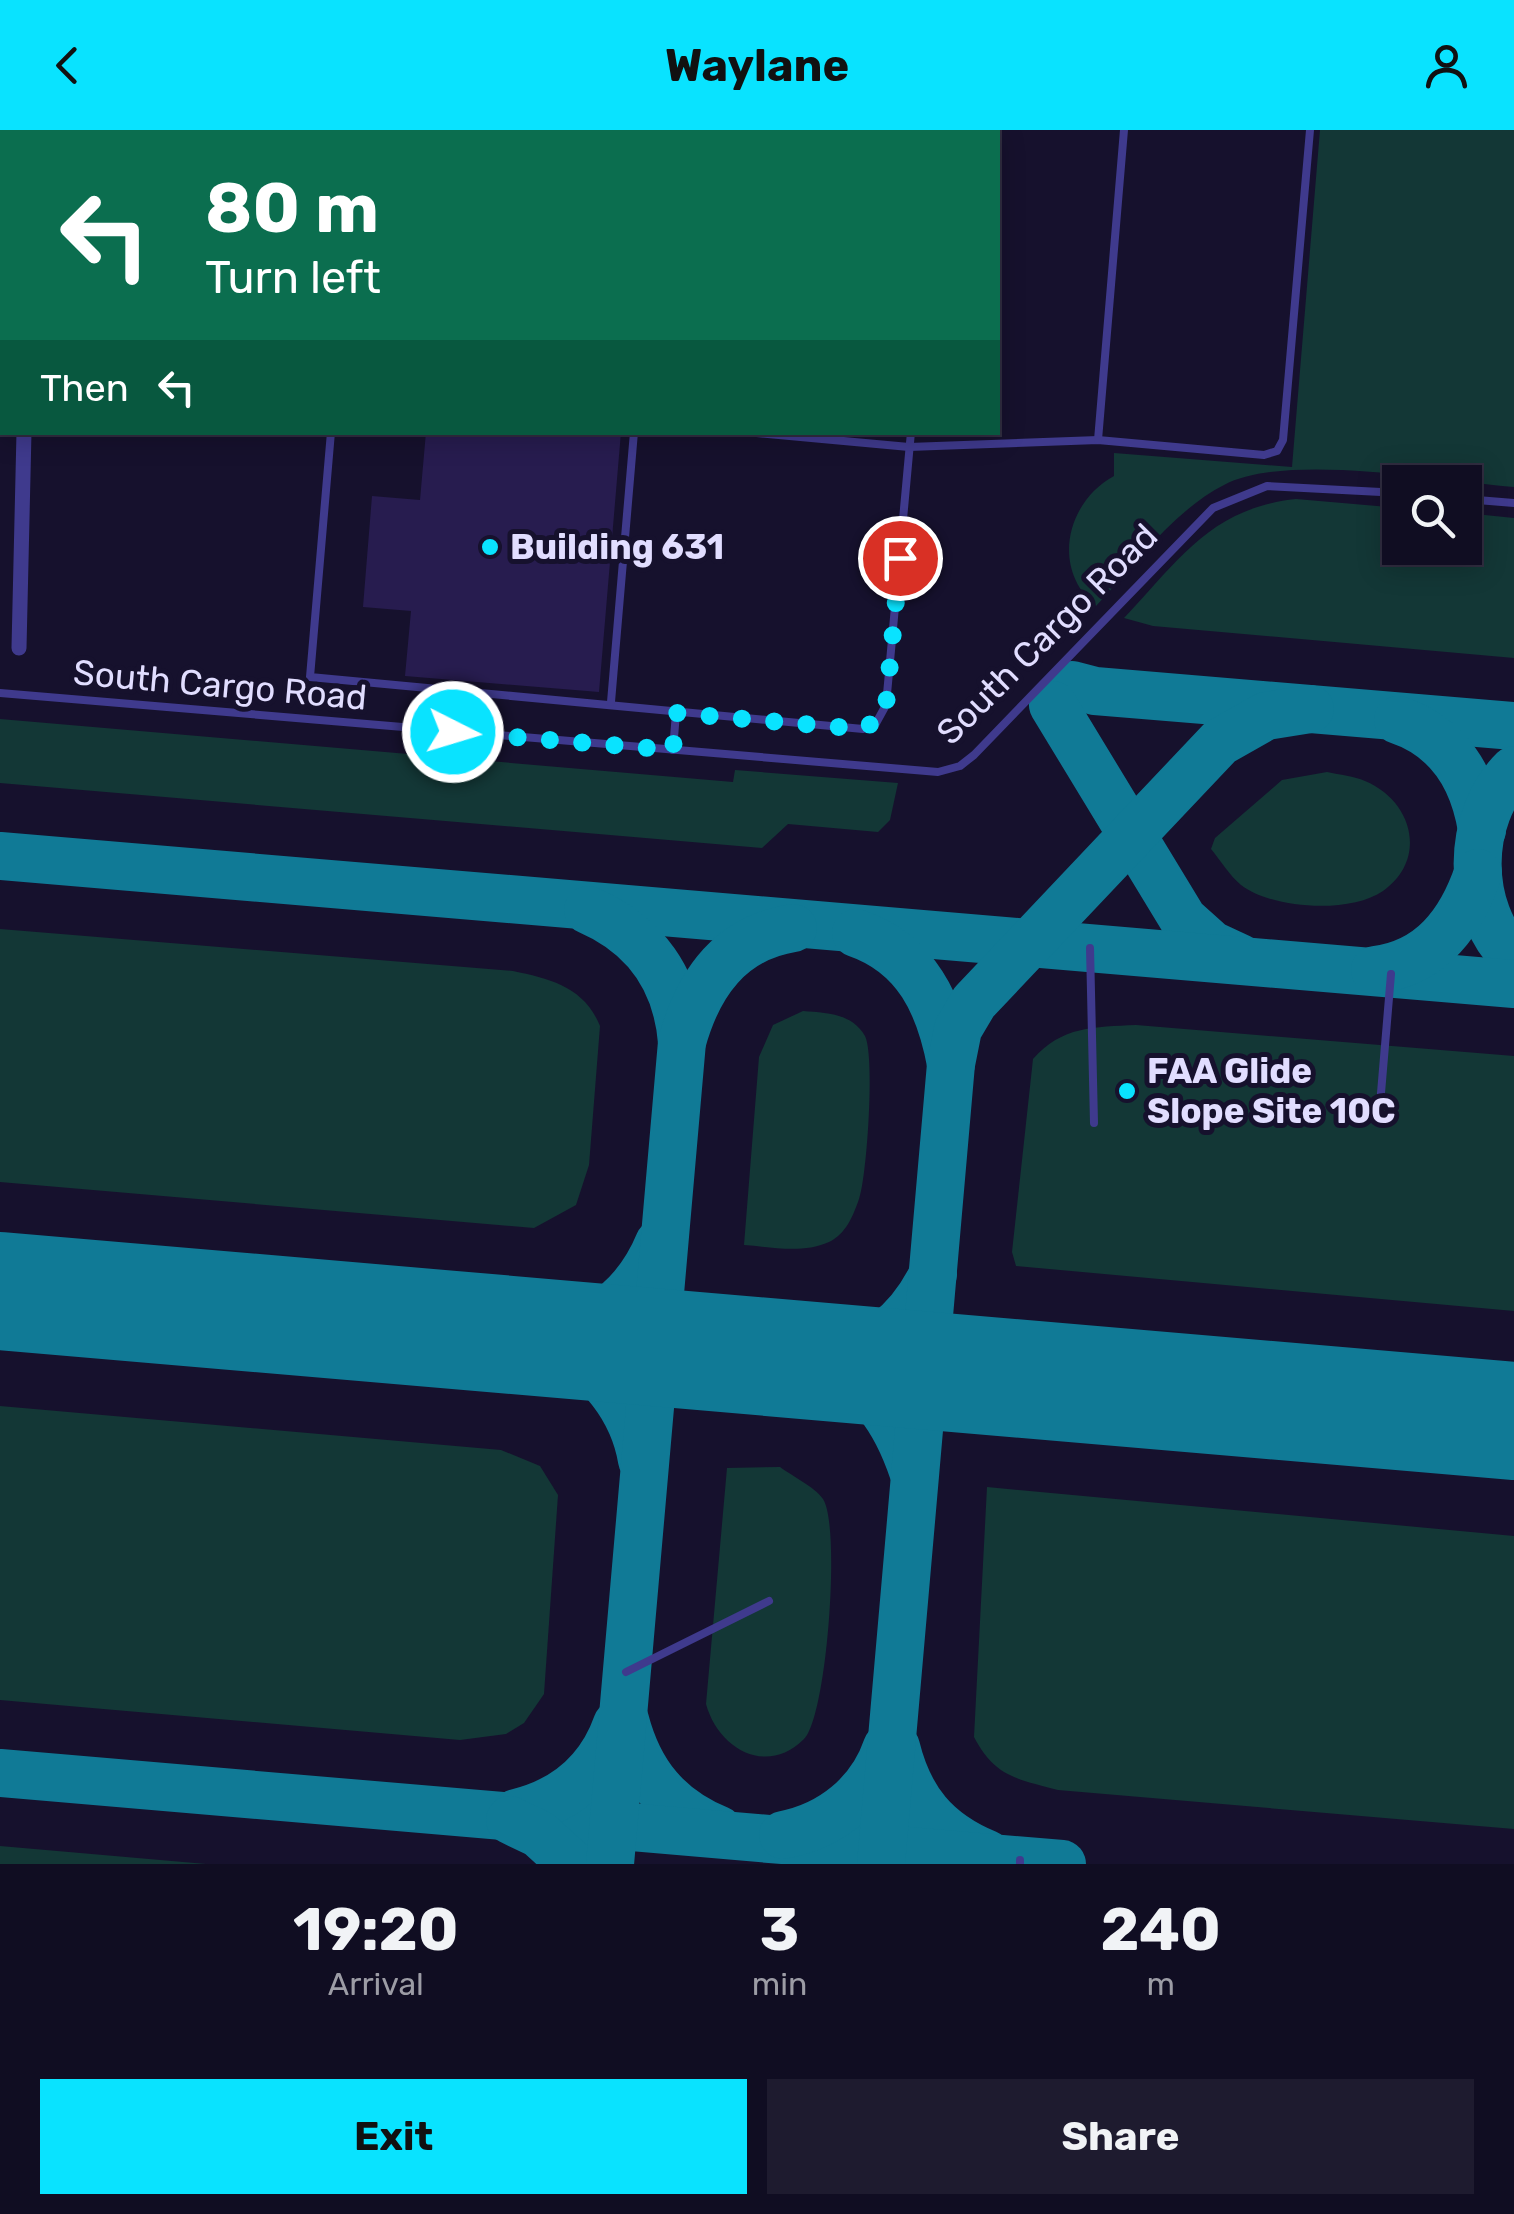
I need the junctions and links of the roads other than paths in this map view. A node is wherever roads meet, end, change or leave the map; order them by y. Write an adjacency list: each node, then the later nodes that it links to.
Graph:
1 (1124, 130): 8 (lane)
2 (1310, 130): 8 (lane)
3 (24, 435): 13 (street)
4 (331, 435): 15 (lane)
5 (634, 435): 15 (lane)
6 (779, 435): 9 (lane)
7 (911, 435): 9 (lane)
8 (1098, 440): 9 (lane)
9 (910, 447): 16 (lane)
10 (1382, 492): 17 (lane, South Cargo Road)
11 (1482, 500): 12 (lane)
12 (1514, 503)
13 (19, 648)
14 (0, 693): 17 (lane, South Cargo Road)
15 (611, 702): 16 (lane)
16 (676, 713): 17 (lane)
17 (673, 750)
18 (1090, 948): 21 (lane)
19 (1390, 974): 20 (lane)
20 (1380, 1093)
21 (1094, 1123)
22 (768, 1601): 23 (lane)
23 (626, 1672)

